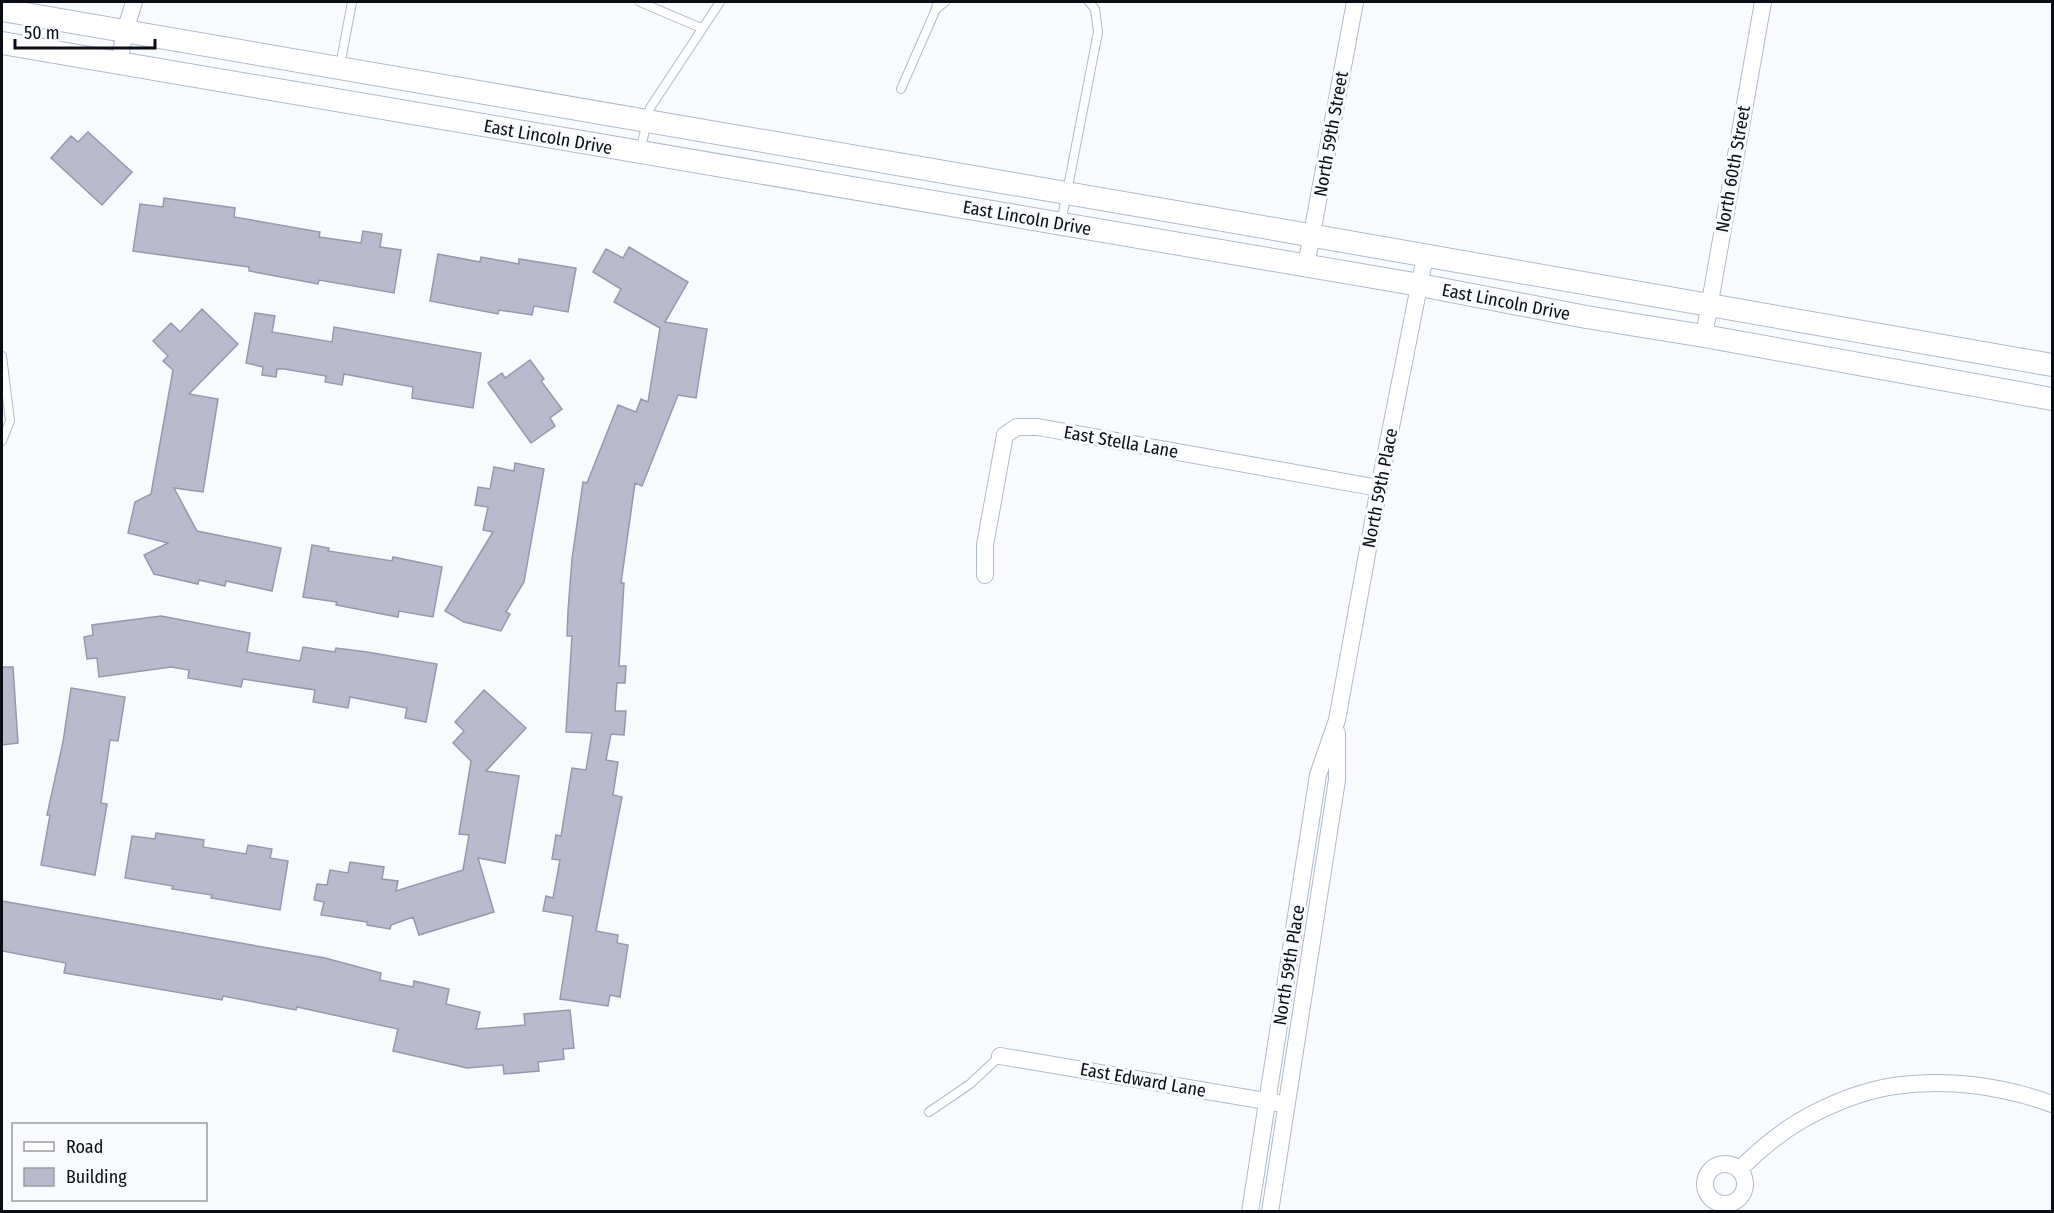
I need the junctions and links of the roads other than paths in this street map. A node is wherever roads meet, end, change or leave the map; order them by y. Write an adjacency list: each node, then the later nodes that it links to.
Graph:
1 (134, 2): 12 (street)
2 (352, 2): 15 (lane)
3 (640, 2): 11 (lane)
4 (720, 2): 11 (lane)
5 (945, 2): 9 (lane)
6 (1089, 2): 19 (lane)
7 (1355, 2): 21 (street, North 59th Street)
8 (1763, 2): 25 (street, North 60th Street)
9 (936, 5): 16 (lane)
10 (2, 10): 12 (main road, East Lincoln Drive)
11 (701, 28): 17 (lane)
12 (125, 32): 14 (street); 15 (main road, East Lincoln Drive)
13 (2, 43): 14 (main road, East Lincoln Drive)
14 (119, 63): 18 (main road, East Lincoln Drive)
15 (339, 69): 17 (main road, East Lincoln Drive)
16 (901, 89)
17 (647, 121): 18 (lane); 19 (main road, East Lincoln Drive)
18 (640, 152): 20 (main road, East Lincoln Drive)
19 (1067, 193): 20 (lane); 21 (main road, East Lincoln Drive)
20 (1061, 224): 23 (main road, East Lincoln Drive)
21 (1312, 236): 22 (main road, East Lincoln Drive); 23 (street, North 59th Street)
22 (1425, 256): 24 (street, North 59th Place); 25 (main road, East Lincoln Drive)
23 (1306, 266): 24 (main road, East Lincoln Drive)
24 (1420, 285): 26 (main road, East Lincoln Drive); 33 (street, North 59th Place)
25 (1709, 305): 26 (street, North 60th Street); 27 (main road, East Lincoln Drive)
26 (1704, 336): 30 (main road, East Lincoln Drive)
27 (1951, 347): 29 (main road, East Lincoln Drive); 30 (main road)
28 (2, 356): 32 (lane)
29 (2052, 365)
30 (1945, 380): 31 (main road, East Lincoln Drive)
31 (2052, 399)
32 (2, 441)
33 (1379, 488): 34 (street, East Stella Lane); 35 (street, North 59th Place)
34 (985, 575)
35 (1337, 720): 37 (street, North 59th Place); 38 (street, North 59th Place)
36 (1000, 1056): 37 (street, East Edward Lane); 40 (lane)
37 (1267, 1101): 38 (street, East Edward Lane); 42 (street, North 59th Place)
38 (1286, 1104): 43 (street, North 59th Place)
39 (2052, 1104): 41 (street)
40 (929, 1112)
41 (1739, 1170)
42 (1250, 1212)
43 (1270, 1212)

